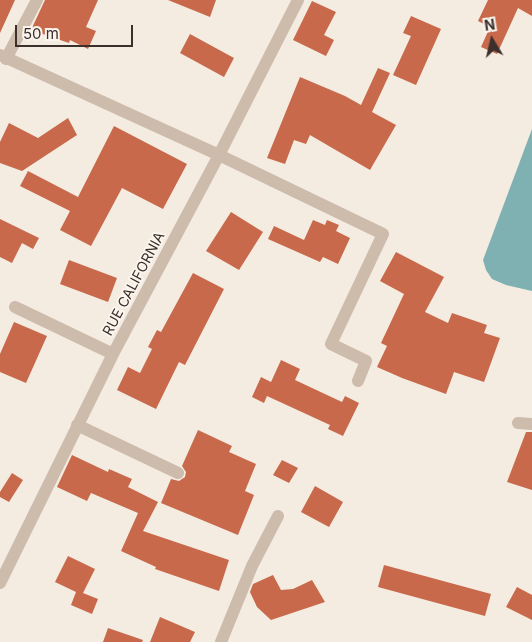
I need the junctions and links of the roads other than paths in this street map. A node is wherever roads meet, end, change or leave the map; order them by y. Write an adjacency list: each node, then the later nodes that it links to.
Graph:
1 (37, 0): 3 (street)
2 (298, 0): 4 (street, RUE CALIFORNIA)
3 (3, 57): 4 (street)
4 (219, 155): 6 (street, RUE CALIFORNIA); 7 (street)
5 (16, 307): 6 (street)
6 (113, 354): 10 (street, RUE CALIFORNIA)
7 (358, 381)
8 (518, 423): 9 (street)
9 (532, 424)
10 (77, 425): 11 (street); 13 (street, RUE CALIFORNIA)
11 (178, 473)
12 (278, 516): 14 (street)
13 (0, 583)
14 (221, 642)

